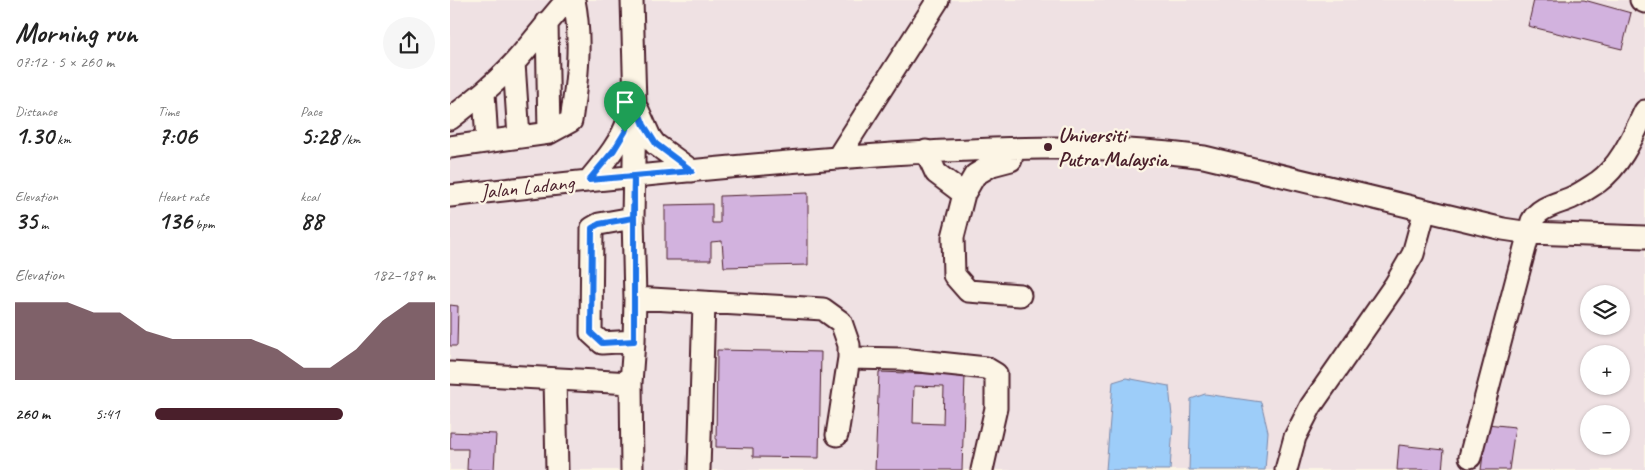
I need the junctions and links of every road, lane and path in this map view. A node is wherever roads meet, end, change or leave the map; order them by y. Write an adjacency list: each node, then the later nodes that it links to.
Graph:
1 (567, 0): 7 (street)
2 (574, 0): 13 (street)
3 (632, 0): 10 (street)
4 (938, 0): 18 (street)
5 (1641, 0): 6 (street)
6 (1645, 2)
7 (547, 22): 8 (street); 13 (street)
8 (514, 63): 9 (street); 14 (street)
9 (484, 93): 12 (street); 15 (street)
10 (635, 103): 20 (street); 21 (street); 22 (street)
11 (1645, 111): 27 (street)
12 (450, 119)
13 (549, 133): 14 (street)
14 (519, 137): 15 (street)
15 (487, 142): 16 (street)
16 (450, 147)
17 (926, 151): 18 (street, Jalan Ladang); 23 (street); 25 (street, Jalan Ladang)
18 (838, 158): 20 (street, Jalan Ladang)
19 (1011, 160): 23 (street)
20 (692, 171): 21 (street, Jalan Ladang)
21 (634, 176): 22 (street, Jalan Ladang); 26 (street)
22 (589, 180): 24 (street, Jalan Ladang)
23 (964, 194): 29 (street)
24 (450, 196)
25 (1425, 210): 27 (street, Jalan Ladang); 43 (street)
26 (633, 218): 30 (street); 32 (street)
27 (1530, 233): 28 (street, Jalan Ladang); 38 (street)
28 (1645, 237)
29 (1020, 295)
30 (635, 298): 31 (street); 32 (street)
31 (704, 303): 33 (street); 41 (street)
32 (634, 341): 36 (street)
33 (850, 358): 37 (street); 42 (street)
34 (450, 373): 35 (street)
35 (555, 379): 36 (street); 39 (street)
36 (631, 384): 40 (street)
37 (837, 434)
38 (1470, 457)
39 (557, 470)
40 (632, 470)
41 (699, 470)
42 (982, 470)
43 (1286, 470)

